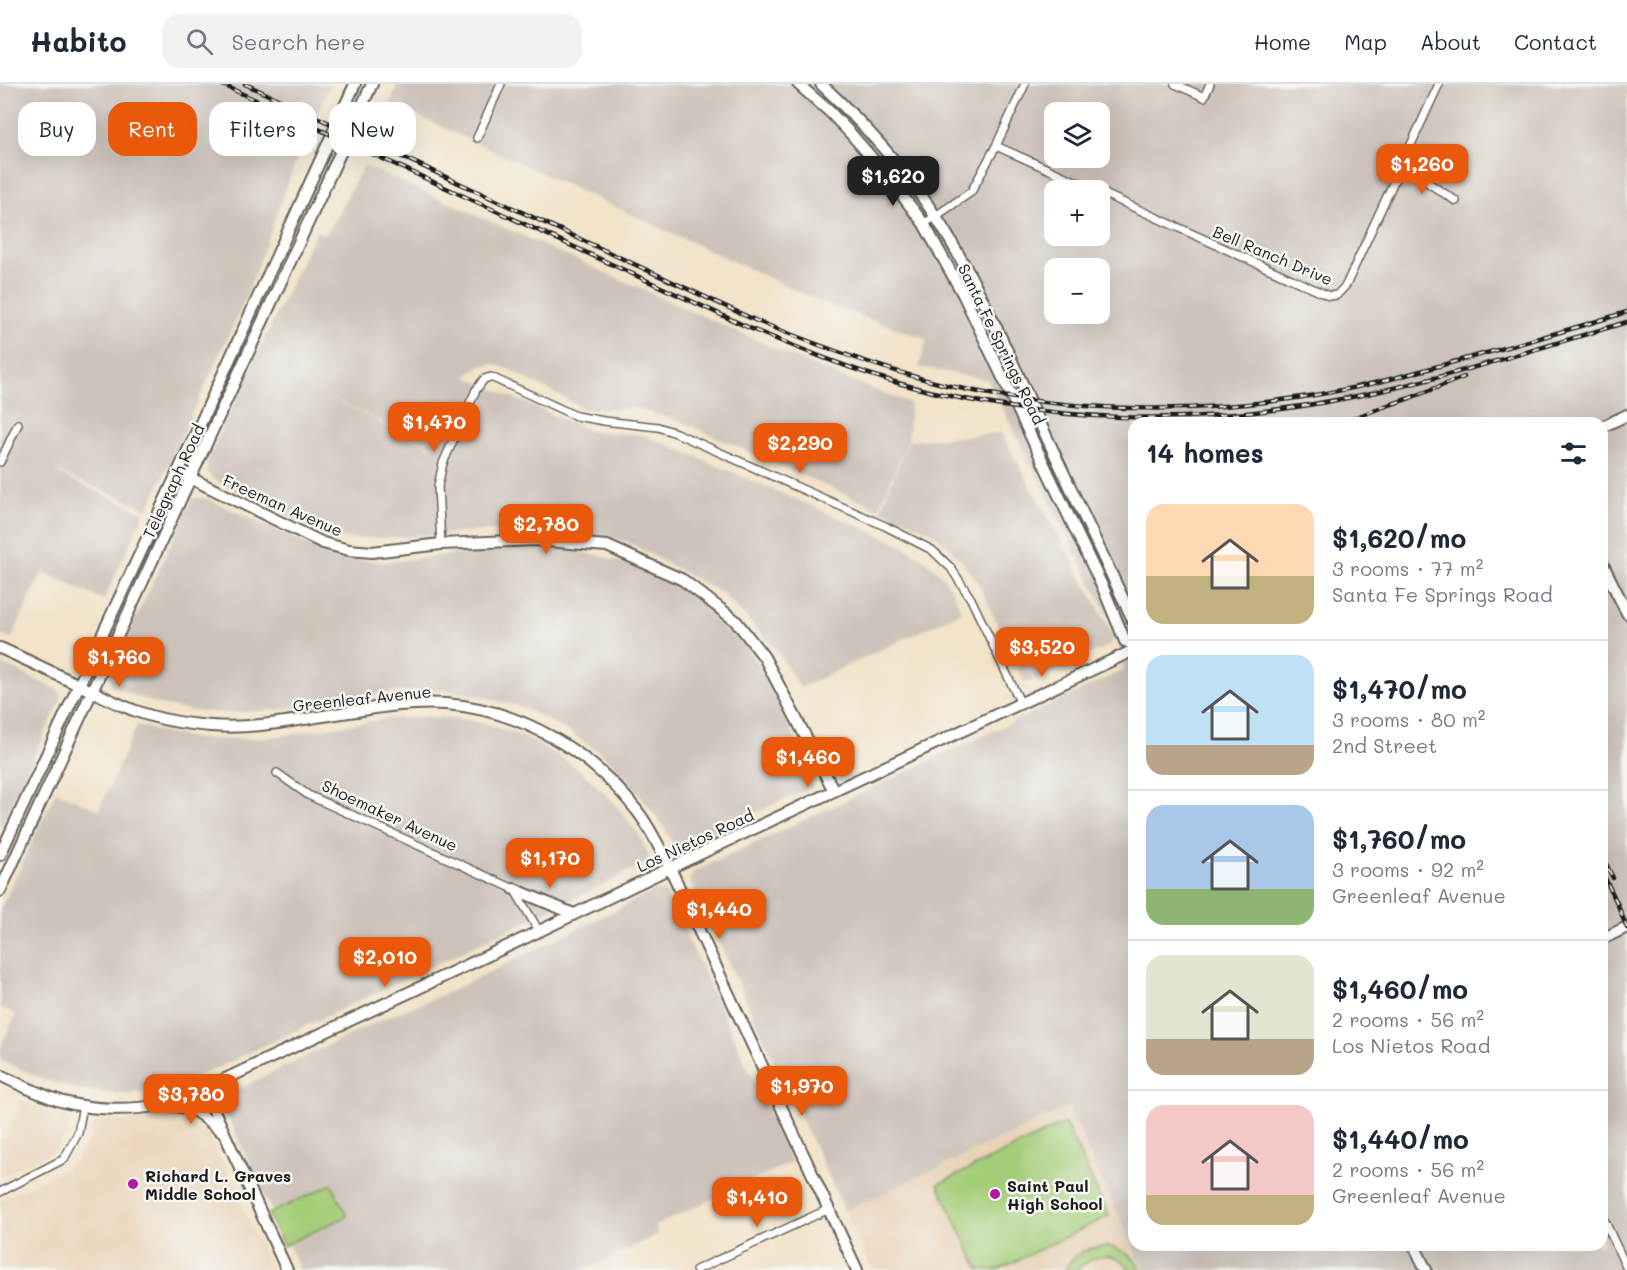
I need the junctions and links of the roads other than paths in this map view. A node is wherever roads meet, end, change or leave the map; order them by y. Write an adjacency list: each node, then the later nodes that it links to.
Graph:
1 (355, 84): 22 (main road, Telegraph Road)
2 (372, 84): 23 (main road, Telegraph Road)
3 (501, 84): 10 (street)
4 (798, 84): 17 (main road, Santa Fe Springs Road)
5 (821, 84): 16 (main road, Santa Fe Springs Road)
6 (1024, 84): 11 (street)
7 (1175, 84): 8 (street)
8 (1210, 84)
9 (1439, 84): 12 (street, Bell Ranch Drive)
10 (477, 138)
11 (996, 146): 13 (street, Bell Ranch Drive); 16 (street)
12 (1402, 166): 14 (street, Bell Ranch Drive); 15 (street)
13 (1072, 180)
14 (1110, 197)
15 (1456, 201)
16 (935, 216): 17 (street); 25 (main road, Santa Fe Springs Road)
17 (924, 224): 26 (main road, Santa Fe Springs Road)
18 (1627, 415): 20 (main road)
19 (18, 424): 21 (street)
20 (1608, 424)
21 (0, 462)
22 (178, 472): 23 (main road, Freeman Avenue); 33 (main road, Telegraph Road)
23 (190, 479): 24 (main road, Freeman Avenue); 34 (main road, Telegraph Road)
24 (441, 544): 35 (street); 37 (main road, Freeman Avenue)
25 (1099, 548): 26 (main road); 28 (main road, Santa Fe Springs Road)
26 (1086, 553): 30 (main road, Santa Fe Springs Road)
27 (1608, 576): 29 (main road)
28 (1128, 609)
29 (1627, 613)
30 (1128, 642)
31 (0, 648): 33 (main road)
32 (1128, 653): 35 (main road, Los Nietos Road)
33 (78, 685): 34 (main road); 38 (main road, Telegraph Road)
34 (92, 691): 39 (main road, Telegraph Road); 41 (main road, Greenleaf Avenue)
35 (1021, 704): 37 (main road, Los Nietos Road)
36 (277, 773): 42 (street, Shoemaker Avenue)
37 (834, 791): 41 (main road, Los Nietos Road)
38 (16, 820): 39 (main road); 40 (main road, Telegraph Road)
39 (30, 826): 43 (main road, Telegraph Road)
40 (0, 855)
41 (670, 868): 44 (main road, Los Nietos Road); 54 (main road, Greenleaf Avenue)
42 (514, 889): 44 (main road); 46 (street)
43 (0, 891)
44 (574, 914): 46 (main road, Los Nietos Road)
45 (1627, 927): 47 (main road)
46 (538, 931): 49 (main road, Los Nietos Road)
47 (1608, 936)
48 (0, 1076): 50 (main road)
49 (204, 1089): 51 (main road, Los Nietos Road); 52 (main road)
50 (83, 1105): 51 (main road); 53 (street)
51 (162, 1105): 52 (main road)
52 (224, 1134): 58 (main road)
53 (0, 1192)
54 (829, 1209): 59 (street); 60 (main road, Greenleaf Avenue)
55 (1608, 1228): 57 (street)
56 (1417, 1251): 61 (main road)
57 (1627, 1269)
58 (287, 1270)
59 (696, 1270)
60 (857, 1270)
61 (1426, 1270)

